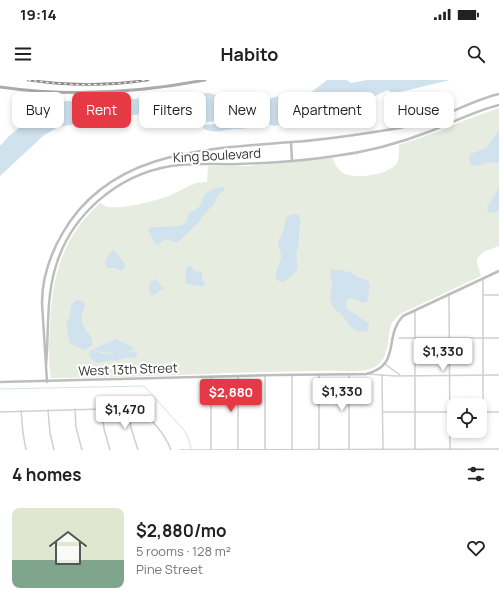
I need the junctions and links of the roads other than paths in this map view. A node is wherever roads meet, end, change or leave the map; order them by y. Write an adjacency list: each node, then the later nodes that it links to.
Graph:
1 (205, 80): 2 (main road)
2 (0, 87)
3 (499, 94): 5 (street, King Boulevard)
4 (499, 105): 6 (street, King Boulevard)
5 (290, 142): 6 (street); 7 (street, King Boulevard)
6 (292, 161): 8 (street, King Boulevard)
7 (151, 163): 8 (street); 21 (street, King Boulevard)
8 (153, 171): 21 (street, King Boulevard)
9 (499, 271): 10 (street)
10 (483, 279): 11 (street); 12 (street)
11 (449, 295): 14 (street); 17 (street)
12 (483, 295): 13 (street); 18 (street)
13 (499, 295)
14 (416, 309): 16 (street); 20 (street)
15 (399, 338): 16 (street)
16 (416, 338): 17 (street); 28 (street)
17 (449, 338): 18 (street); 29 (street)
18 (483, 338): 19 (street); 30 (street)
19 (499, 338)
20 (385, 364): 24 (street); 27 (street)
21 (46, 373): 36 (street, King Boulevard)
22 (319, 374): 23 (street, West 13th Street); 26 (street, West 13th Street); 65 (street)
23 (348, 374): 24 (street, West 13th Street); 66 (street)
24 (366, 374): 33 (street, West 13th Street)
25 (265, 375): 26 (street, West 13th Street); 32 (street, West 13th Street); 63 (street)
26 (292, 375): 64 (street)
27 (400, 375): 28 (street, West 13th Street); 33 (street, West 13th Street)
28 (416, 375): 29 (street, West 13th Street); 46 (street)
29 (449, 375): 30 (street, West 13th Street); 37 (street)
30 (483, 375): 31 (street, West 13th Street); 38 (street)
31 (499, 375)
32 (238, 376): 34 (street, West 13th Street); 62 (street)
33 (382, 376): 45 (street)
34 (211, 377): 36 (street, West 13th Street); 61 (street)
35 (0, 382): 36 (street, West 13th Street)
36 (47, 382)
37 (449, 398)
38 (483, 398)
39 (129, 408): 41 (street); 56 (street); 57 (street)
40 (75, 409): 41 (street); 42 (street); 54 (street)
41 (102, 409): 55 (street)
42 (48, 410): 43 (street); 53 (street)
43 (21, 411): 44 (street); 52 (street)
44 (0, 412)
45 (383, 412): 46 (street); 67 (street)
46 (416, 412): 47 (street); 69 (street)
47 (447, 412)
48 (487, 412): 49 (street)
49 (499, 412)
50 (450, 438): 71 (street)
51 (499, 449): 72 (street)
52 (26, 450)
53 (54, 450)
54 (82, 450)
55 (110, 450)
56 (138, 450)
57 (170, 450)
58 (180, 450): 59 (street)
59 (188, 450): 60 (street)
60 (193, 450): 61 (street)
61 (211, 450): 62 (street)
62 (238, 450): 63 (street)
63 (265, 450): 64 (street)
64 (292, 450): 65 (street)
65 (319, 450): 66 (street)
66 (349, 450): 67 (street)
67 (383, 450): 68 (street)
68 (388, 450): 69 (street)
69 (416, 450): 70 (street)
70 (447, 450): 71 (street)
71 (450, 450): 72 (street)
72 (476, 450)

